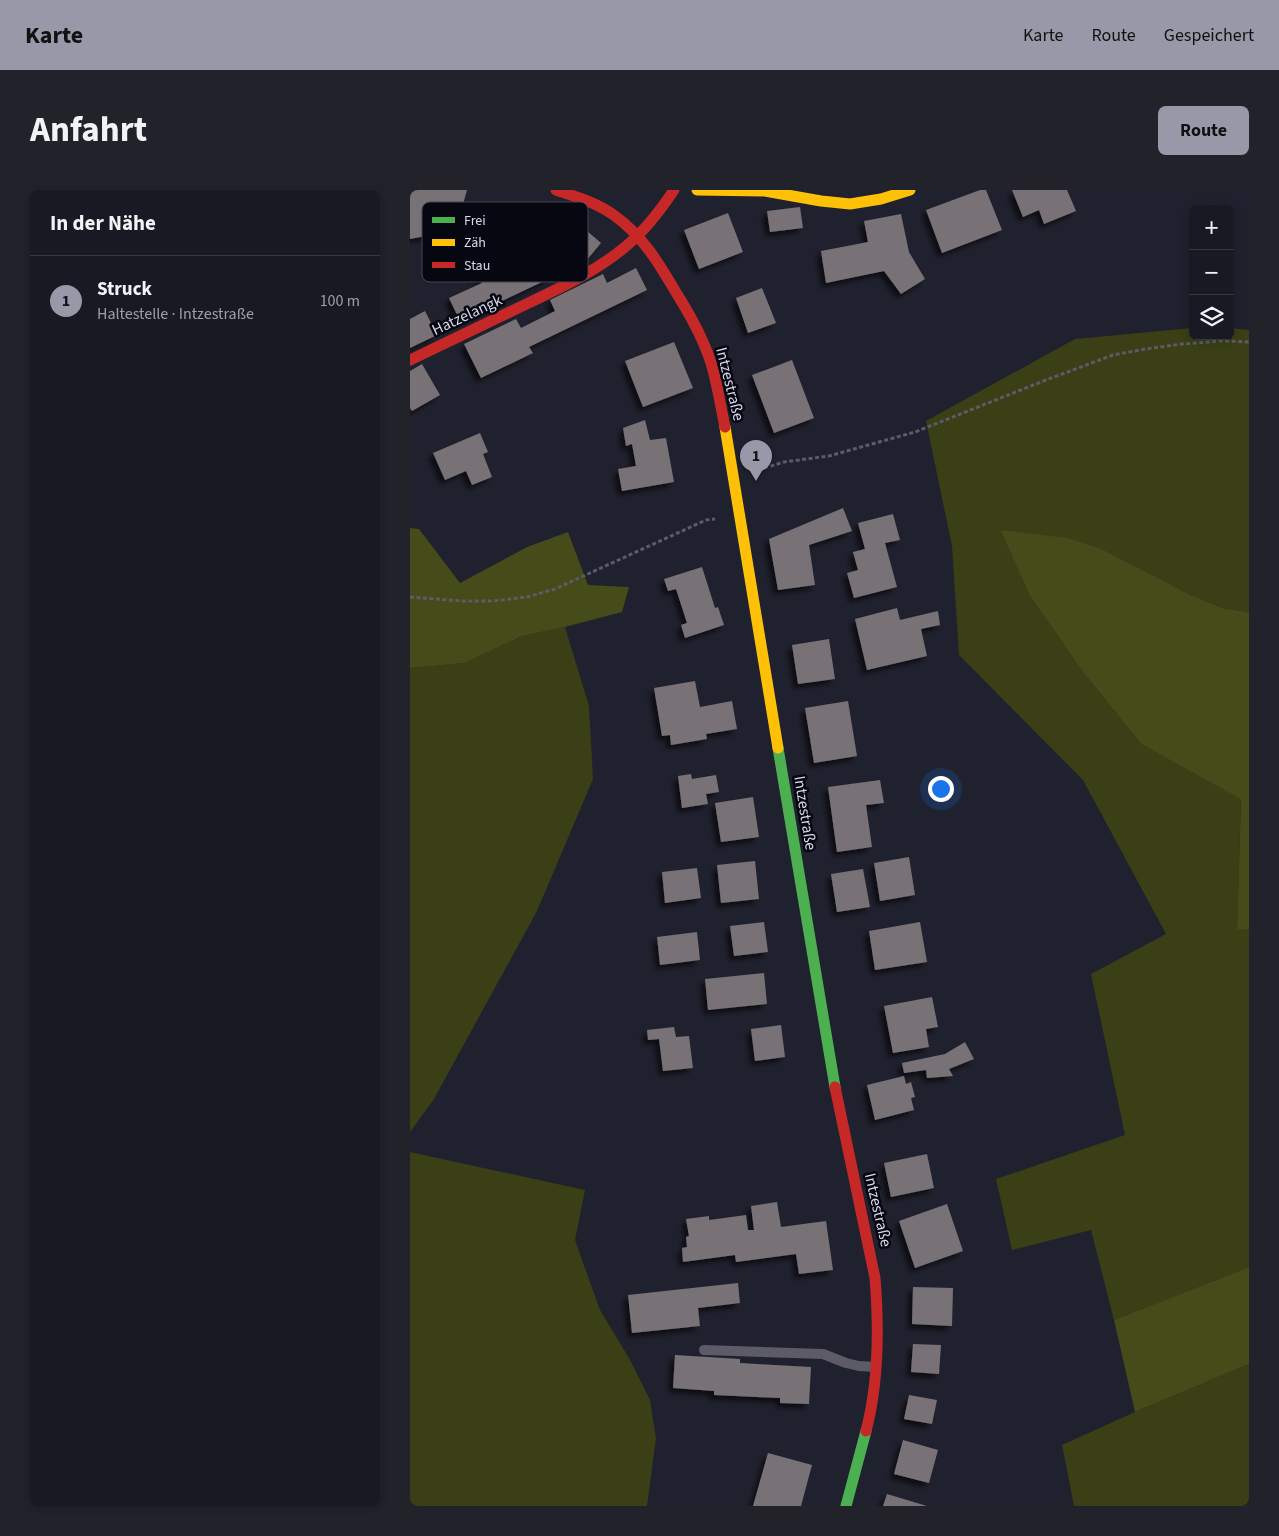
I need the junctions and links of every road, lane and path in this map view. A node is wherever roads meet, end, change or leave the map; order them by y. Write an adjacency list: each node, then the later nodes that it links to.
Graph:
1 (556, 190): 6 (main road, Intzestraße)
2 (674, 190): 6 (main road, Hatzelangk)
3 (697, 190): 5 (main road)
4 (910, 190): 5 (main road)
5 (775, 191)
6 (639, 236): 7 (main road, Hatzelangk); 11 (main road, Intzestraße)
7 (588, 274)
8 (573, 282): 10 (main road, Hatzelangk)
9 (1249, 342): 11 (path)
10 (410, 360)
11 (734, 477): 12 (main road, Intzestraße)
12 (740, 515): 13 (path); 15 (main road, Intzestraße)
13 (410, 596)
14 (704, 1350): 15 (lane)
15 (876, 1367): 16 (main road, Intzestraße)
16 (846, 1506)

